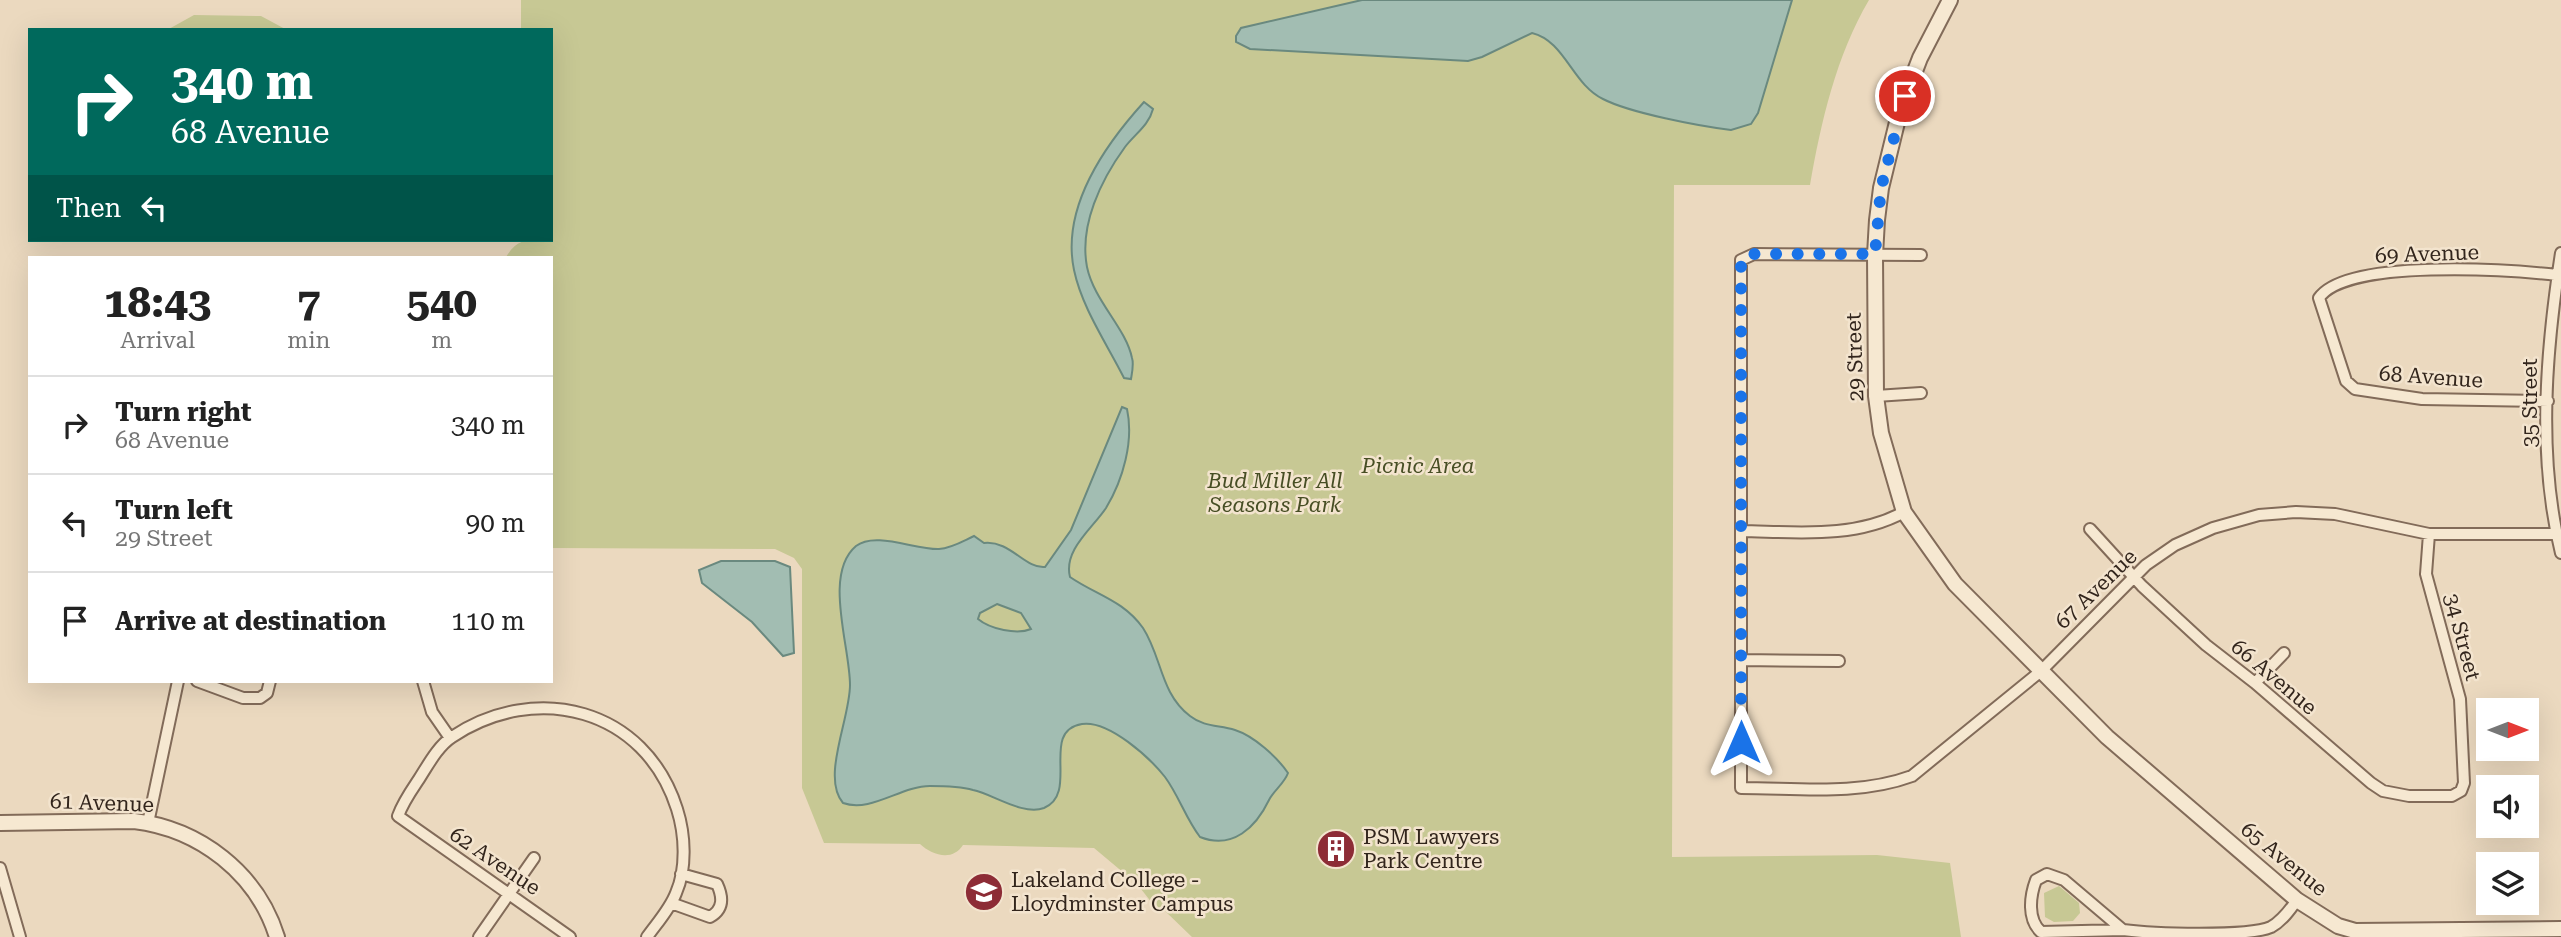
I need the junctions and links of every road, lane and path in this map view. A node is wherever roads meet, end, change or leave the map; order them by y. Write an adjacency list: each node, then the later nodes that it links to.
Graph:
1 (1950, 0): 3 (street, 29 Street)
2 (2561, 253): 5 (street, 35 Street)
3 (1875, 254): 4 (street); 8 (street, 29 Street); 12 (street)
4 (1922, 255)
5 (2557, 275): 6 (street, 69 Avenue); 9 (street, 35 Street)
6 (2322, 312): 9 (street, 68 Avenue)
7 (1921, 393): 8 (street)
8 (1876, 396): 10 (street, 29 Street)
9 (2548, 401): 14 (street, 35 Street)
10 (1905, 512): 12 (street); 20 (street, 29 Street)
11 (2090, 529): 16 (street, 66 Avenue)
12 (1741, 531): 18 (street)
13 (2428, 534): 14 (street, 67 Avenue); 16 (street, 67 Avenue); 27 (street, 34 Street)
14 (2557, 534): 15 (street, 35 Street)
15 (2561, 553)
16 (2133, 576): 20 (street, 67 Avenue); 21 (street, 66 Avenue)
17 (2284, 653): 21 (street)
18 (1741, 660): 19 (street); 20 (street, 67 Avenue)
19 (1839, 661)
20 (2041, 671): 34 (street, 65 Avenue)
21 (2255, 682): 27 (street, 66 Avenue)
22 (178, 683): 29 (street)
23 (203, 683): 24 (street)
24 (270, 683)
25 (424, 683): 26 (street)
26 (450, 738): 32 (street); 33 (street, 62 Avenue)
27 (2461, 791)
28 (0, 823): 29 (street, 61 Avenue)
29 (148, 823): 39 (street, 61 Avenue)
30 (534, 858): 33 (street)
31 (0, 868): 38 (street)
32 (681, 874): 35 (street); 35 (street)
33 (509, 894): 40 (street); 41 (street, 62 Avenue)
34 (2297, 900): 36 (street, 65 Avenue); 37 (street)
35 (671, 903): 42 (street)
36 (2561, 929)
37 (2123, 930): 37 (street)
38 (20, 937)
39 (277, 937)
40 (479, 937)
41 (570, 937)
42 (647, 937)

